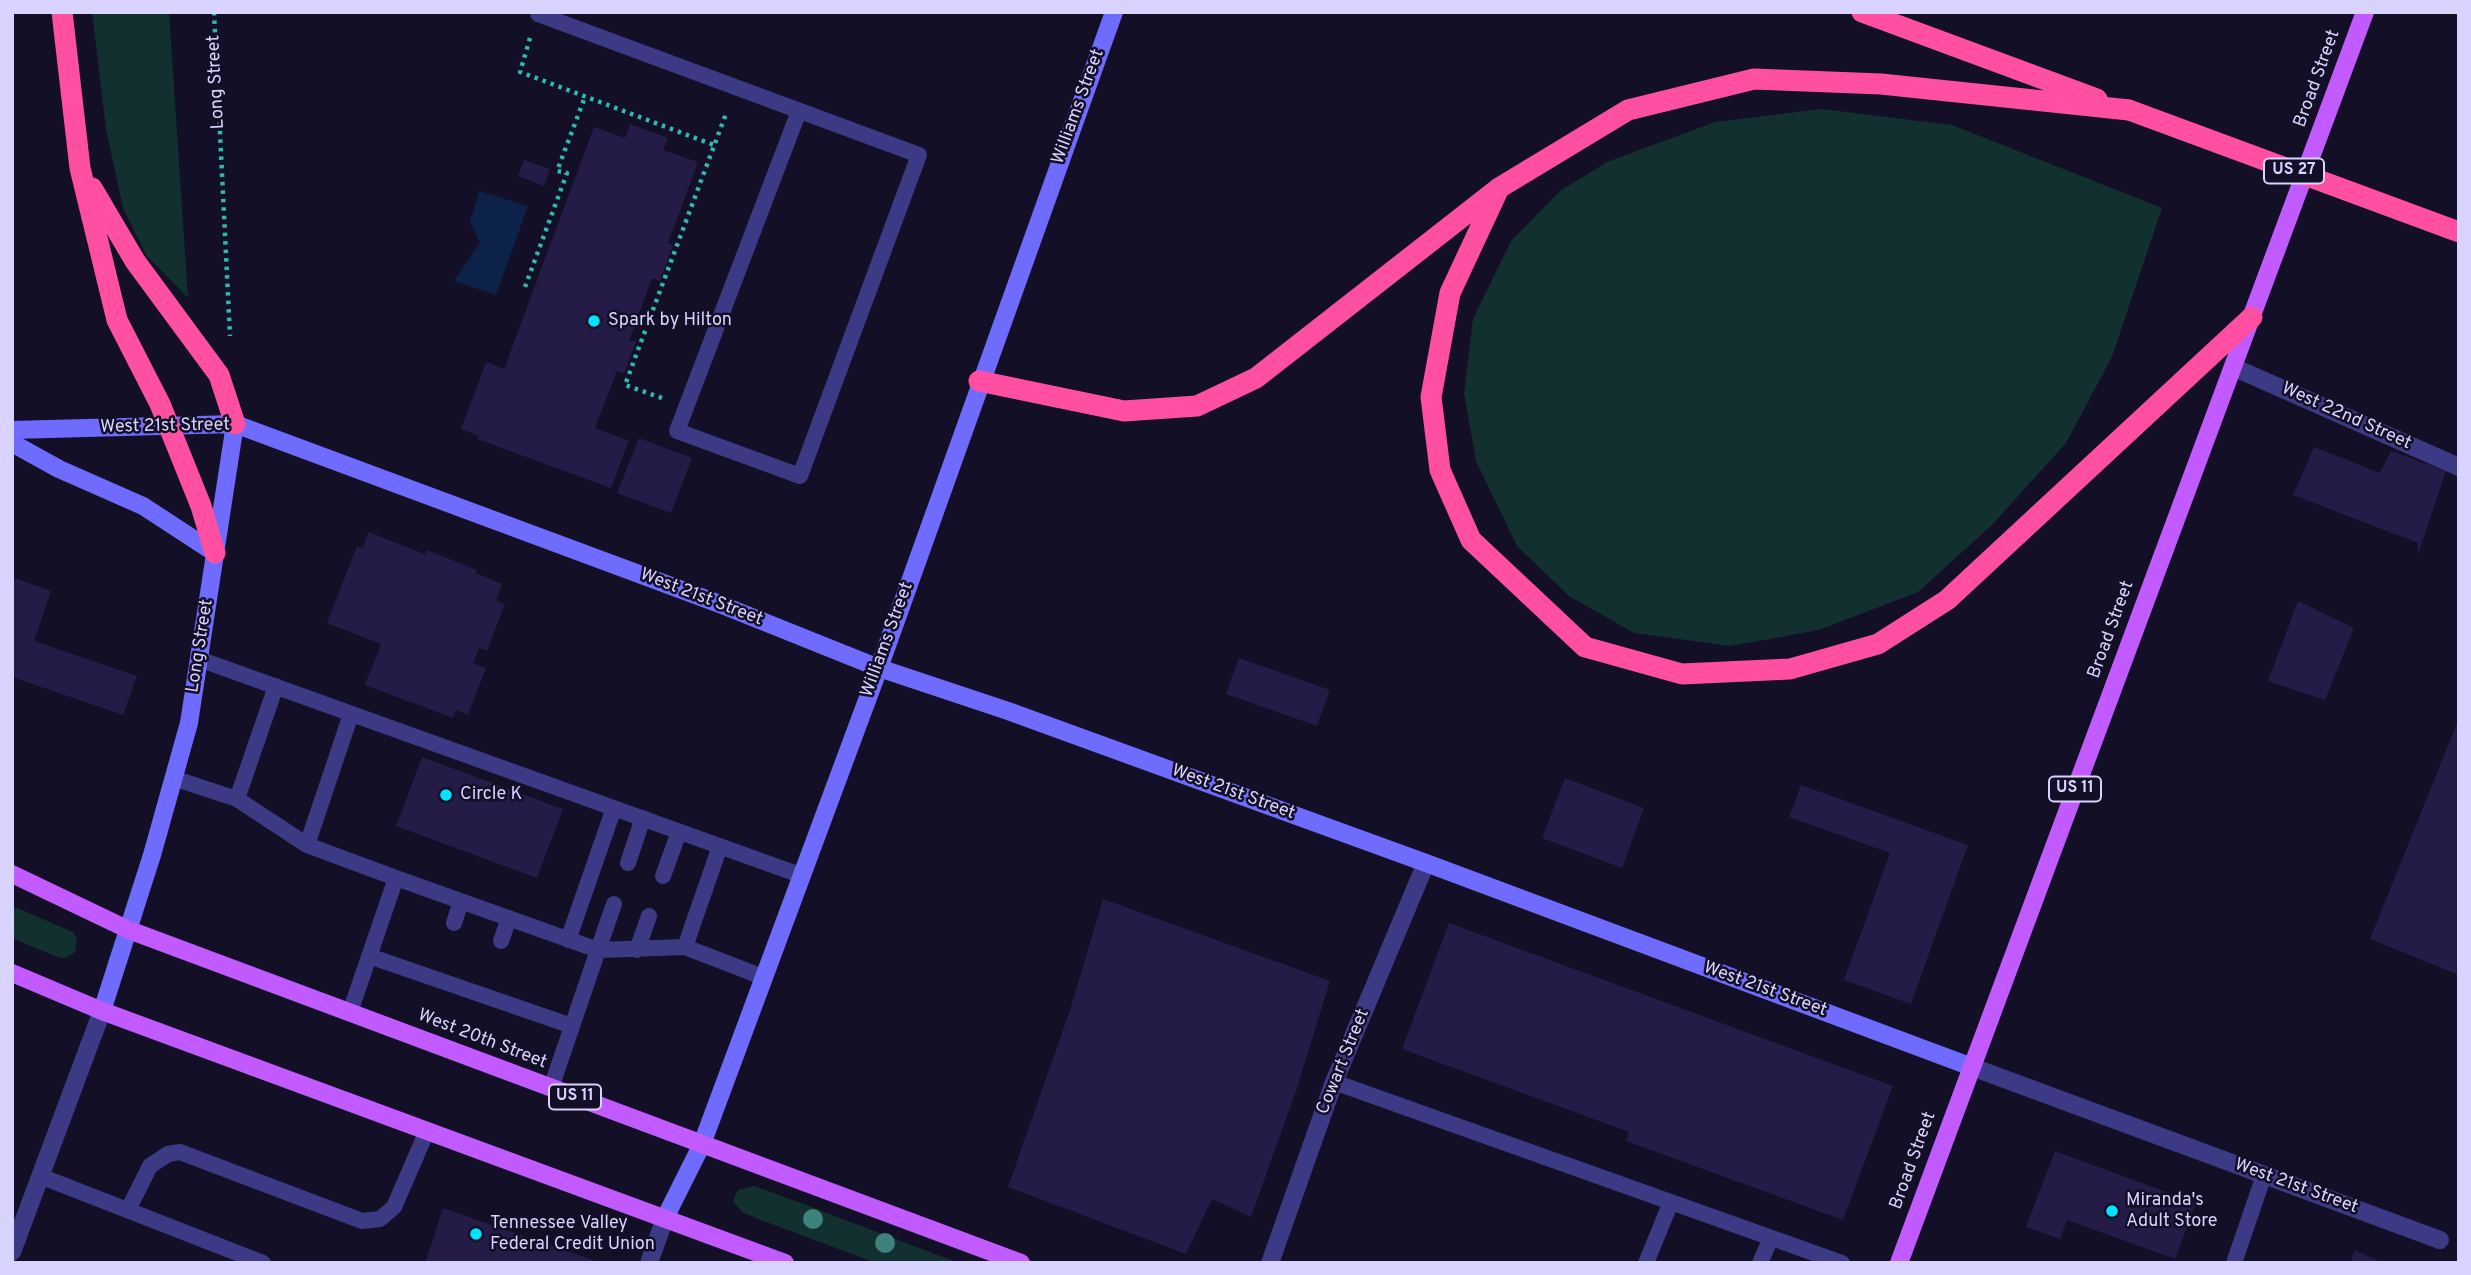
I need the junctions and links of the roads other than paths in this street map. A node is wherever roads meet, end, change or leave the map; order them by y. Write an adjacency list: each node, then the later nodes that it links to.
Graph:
1 (62, 12): 8 (highway)
2 (1114, 12): 13 (street, Williams Street)
3 (1862, 12): 6 (highway, US 27)
4 (2365, 12): 11 (main road, Broad Street / US 11)
5 (538, 14): 7 (lane)
6 (2129, 110): 9 (highway); 10 (highway, US 27, bridge)
7 (799, 111): 7 (lane)
8 (80, 168): 14 (highway); 15 (highway)
9 (1500, 188): 11 (highway); 13 (highway)
10 (2459, 232)
11 (2252, 317): 12 (main road, Broad Street / US 11)
12 (2233, 367): 18 (street, West 22nd Street); 56 (main road, Broad Street / US 11)
13 (979, 381): 21 (street, Williams Street)
14 (235, 424): 15 (street, West 21st Street); 19 (street, Long Street); 21 (street, West 21st Street)
15 (169, 426): 16 (street, West 21st Street); 19 (highway)
16 (12, 430)
17 (12, 443): 19 (street)
18 (2459, 467)
19 (215, 553): 20 (street, Long Street)
20 (199, 659): 22 (lane); 24 (street, Long Street)
21 (879, 668): 32 (street, West 21st Street); 34 (street, Williams Street)
22 (276, 686): 23 (lane); 25 (lane)
23 (351, 714): 26 (lane); 29 (lane)
24 (173, 778): 25 (lane); 42 (street, Long Street)
25 (237, 799): 29 (lane)
26 (614, 808): 27 (lane); 43 (lane)
27 (643, 818): 28 (lane); 31 (lane)
28 (679, 832): 30 (lane); 35 (lane)
29 (307, 845): 36 (lane)
30 (720, 846): 34 (lane); 45 (lane)
31 (628, 863)
32 (1426, 863): 56 (street, West 21st Street); 57 (street, Cowart Street)
33 (12, 874): 42 (main road, West 20th Street / US 11)
34 (800, 875): 51 (street, Williams Street)
35 (663, 876)
36 (396, 878): 37 (lane); 48 (lane)
37 (461, 901): 40 (lane); 41 (lane)
38 (614, 904): 46 (lane)
39 (649, 916): 47 (lane)
40 (509, 918): 43 (lane); 44 (lane)
41 (454, 923)
42 (129, 930): 53 (street, Long Street); 54 (main road, West 20th Street / US 11)
43 (568, 940): 46 (lane)
44 (501, 941)
45 (685, 947): 47 (lane); 51 (lane)
46 (598, 950): 47 (lane); 55 (lane)
47 (637, 950)
48 (369, 956): 52 (lane); 54 (lane)
49 (440, 962): 52 (lane)
50 (12, 973): 53 (main road)
51 (763, 977): 60 (street, Williams Street)
52 (434, 978): 55 (lane)
53 (102, 1011): 59 (main road); 62 (street, Long Street)
54 (350, 1012): 58 (main road, West 20th Street / US 11)
55 (572, 1026): 58 (lane)
56 (1972, 1067): 61 (street, West 21st Street); 77 (main road, Broad Street / US 11)
57 (1334, 1082): 63 (lane); 73 (street, Cowart Street)
58 (551, 1088): 60 (main road, West 20th Street / US 11)
59 (427, 1130): 64 (lane); 65 (main road)
60 (702, 1144): 65 (street, Williams Street); 72 (main road, West 20th Street / US 11)
61 (2264, 1175): 67 (street, West 21st Street); 78 (lane)
62 (40, 1176): 64 (lane); 68 (street, Long Street)
63 (1671, 1202): 66 (lane); 74 (lane)
64 (128, 1210): 69 (lane)
65 (665, 1218): 70 (street, Williams Street); 71 (main road)
66 (1771, 1238): 75 (lane); 76 (lane)
67 (2440, 1240)
68 (12, 1252)
69 (263, 1263)
70 (649, 1263)
71 (785, 1263)
72 (1021, 1263)
73 (1270, 1263)
74 (1646, 1263)
75 (1760, 1263)
76 (1842, 1263)
77 (1899, 1263)
78 (2234, 1263)

